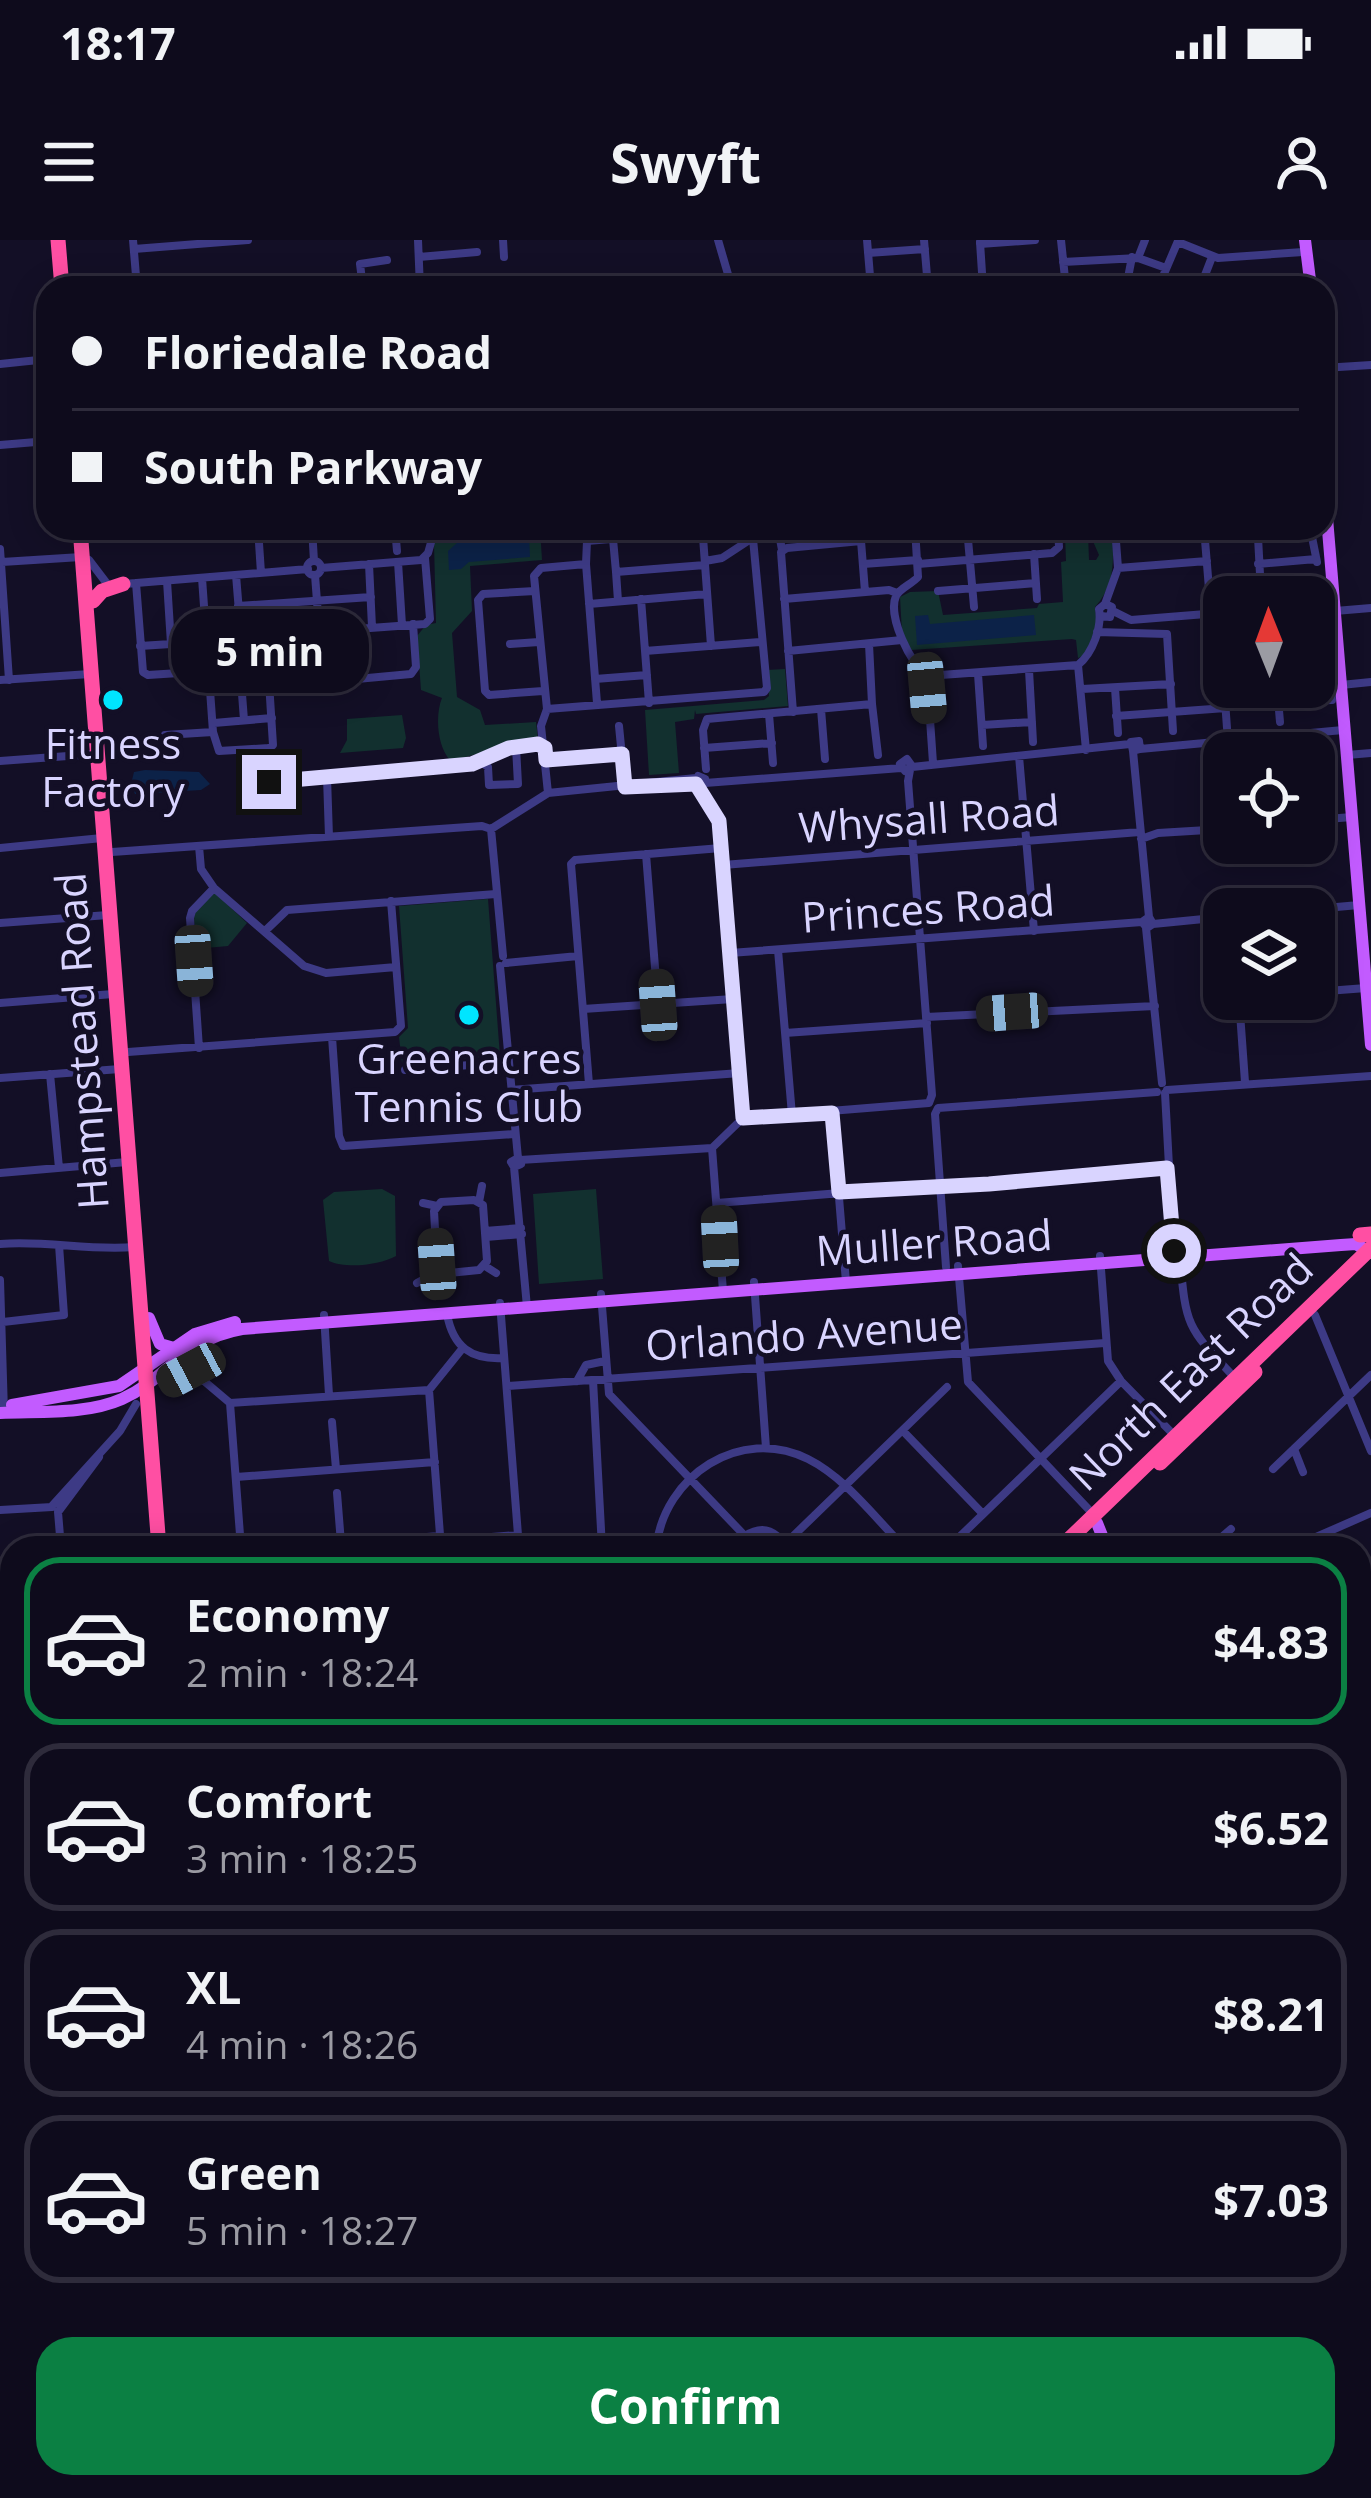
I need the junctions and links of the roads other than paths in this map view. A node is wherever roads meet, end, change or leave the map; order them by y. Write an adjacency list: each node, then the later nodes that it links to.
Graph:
1 (62, 240): 24 (highway)
2 (248, 240): 13 (street)
3 (418, 240): 17 (street)
4 (503, 240): 18 (street)
5 (718, 240): 28 (street)
6 (867, 240): 16 (street)
7 (1035, 240): 11 (street)
8 (1061, 240): 22 (street)
9 (1145, 240): 20 (street)
10 (1178, 241): 19 (street); 23 (street)
11 (980, 242): 31 (street)
12 (1304, 244): 19 (street); 36 (main road)
13 (133, 245): 25 (street)
14 (924, 245): 16 (street); 30 (street)
15 (477, 252): 17 (street)
16 (868, 254): 29 (street)
17 (419, 256): 27 (street)
18 (504, 256)
19 (1212, 256): 35 (street)
20 (1135, 257): 22 (street); 23 (street); 33 (street)
21 (387, 260): 26 (street)
22 (1064, 262): 32 (street)
23 (1166, 268): 34 (street)
24 (64, 276)
25 (136, 276)
26 (362, 276)
27 (420, 276)
28 (729, 276)
29 (870, 276)
30 (927, 276)
31 (982, 276)
32 (1065, 276)
33 (1129, 276)
34 (1163, 276)
35 (1204, 276)
36 (1308, 276)
37 (36, 360): 38 (street)
38 (0, 364)
39 (1371, 365): 40 (street)
40 (1335, 367)
41 (36, 442): 42 (street)
42 (0, 445)
43 (85, 540): 69 (highway, Hampstead Road)
44 (259, 540): 82 (street)
45 (313, 540): 79 (street)
46 (394, 540): 67 (street)
47 (429, 540): 68 (street)
48 (600, 540): 62 (street)
49 (613, 540): 81 (street)
50 (703, 540): 74 (street)
51 (744, 540): 74 (street)
52 (753, 540): 119 (street)
53 (780, 540): 65 (street)
54 (916, 540): 73 (street)
55 (969, 540): 70 (street)
56 (1058, 540): 66 (street)
57 (1116, 540): 80 (street)
58 (1205, 540): 71 (street)
59 (1258, 540): 78 (street)
60 (1314, 540): 78 (street)
61 (1329, 540): 86 (main road)
62 (587, 541): 76 (street)
63 (861, 542): 65 (street); 77 (street)
64 (0, 549): 72 (street)
65 (782, 550): 99 (street)
66 (1034, 554): 70 (street); 89 (street)
67 (398, 556): 68 (street); 75 (street); 111 (street)
68 (425, 557): 111 (street)
69 (87, 558): 72 (street); 91 (highway, Hampstead Road)
70 (970, 560): 73 (street); 90 (street)
71 (1207, 561): 80 (street); 84 (street)
72 (2, 562): 101 (street)
73 (918, 562): 77 (street); 95 (street)
74 (705, 563): 81 (street); 96 (street)
75 (369, 564): 79 (street); 97 (street)
76 (586, 564): 92 (street); 104 (street)
77 (863, 564): 94 (street)
78 (1258, 564): 85 (street)
79 (315, 568): 82 (street); 102 (street)
80 (1118, 568): 110 (street)
81 (616, 572): 103 (street)
82 (261, 573): 83 (street)
83 (236, 575): 87 (street); 105 (street)
84 (1208, 576)
85 (1259, 576)
86 (1332, 576)
87 (202, 578): 88 (street); 116 (street)
88 (167, 581): 91 (street); 122 (street)
89 (1036, 583): 90 (street); 100 (street)
90 (972, 588): 93 (street); 106 (street)
91 (106, 591): 122 (street); 130 (highway, Hampstead Road); 176 (highway, Hampstead Road)
92 (535, 591): 118 (street); 143 (street)
93 (938, 591)
94 (865, 592): 95 (street); 99 (street)
95 (897, 593): 117 (street)
96 (707, 594): 98 (street); 123 (street)
97 (370, 597): 102 (street); 112 (street)
98 (641, 599): 103 (street); 124 (street)
99 (784, 599): 125 (street)
100 (1037, 599)
101 (2, 601): 135 (street)
102 (318, 601): 105 (street); 113 (street)
103 (618, 601): 104 (street)
104 (589, 604): 134 (street)
105 (238, 606): 115 (street)
106 (974, 607)
107 (1371, 608): 108 (street)
108 (1335, 611): 139 (main road)
109 (1203, 613): 110 (street)
110 (1108, 614): 127 (street); 138 (street)
111 (408, 625): 112 (street); 136 (street)
112 (372, 627): 113 (street)
113 (319, 631): 114 (street); 136 (street)
114 (266, 635): 115 (street); 126 (street)
115 (241, 636): 116 (street)
116 (207, 640): 129 (street)
117 (902, 640): 121 (street); 133 (street)
118 (539, 642): 120 (street); 143 (street)
119 (760, 642): 123 (street); 145 (street)
120 (510, 644)
121 (869, 644): 125 (street); 146 (street)
122 (140, 646): 129 (street)
123 (711, 646): 124 (street)
124 (645, 651): 132 (street)
125 (788, 651): 151 (street)
126 (268, 665): 140 (street); 156 (street)
127 (1078, 665): 128 (street); 142 (street)
128 (1029, 670): 131 (street); 157 (street)
129 (210, 671): 161 (street)
130 (92, 674): 135 (street); 176 (highway, Hampstead Road)
131 (978, 674): 133 (street); 159 (street)
132 (647, 675): 134 (street); 145 (street)
133 (927, 676): 186 (street)
134 (595, 679): 144 (street)
135 (4, 680)
136 (323, 680): 140 (street)
137 (1371, 682): 139 (street)
138 (1171, 684): 141 (street); 152 (street)
139 (1341, 685): 163 (main road)
140 (270, 687): 155 (street)
141 (1115, 688): 142 (street); 154 (street)
142 (1082, 689): 174 (street)
143 (543, 691): 150 (street)
144 (597, 703): 145 (street); 150 (street)
145 (650, 703)
146 (872, 704): 149 (street); 178 (street)
147 (1226, 708): 152 (street); 162 (street)
148 (1279, 708): 158 (street)
149 (821, 709): 151 (street); 181 (street)
150 (545, 711): 169 (street)
151 (793, 712): 153 (street)
152 (1172, 712): 154 (street); 164 (street)
153 (769, 714): 167 (street); 172 (street)
154 (1116, 716): 165 (street)
155 (272, 718): 156 (street); 161 (street)
156 (244, 721): 161 (street)
157 (1032, 722): 159 (street); 168 (street)
158 (1280, 722)
159 (982, 725): 170 (street)
160 (619, 726): 177 (street)
161 (213, 727): 166 (street)
162 (1227, 728)
163 (1345, 730): 173 (street); 179 (main road)
164 (1173, 731)
165 (1118, 733)
166 (165, 735)
167 (772, 742): 172 (street); 185 (street)
168 (1034, 742)
169 (543, 745): 171 (street); 182 (street)
170 (983, 746)
171 (516, 747): 184 (street); 184 (street)
172 (704, 748): 189 (street)
173 (1137, 749): 174 (street); 197 (street)
174 (1086, 751): 180 (street)
175 (1371, 753): 179 (street)
176 (101, 754): 183 (street); 200 (highway, Hampstead Road)
177 (622, 754): 182 (street); 191 (street)
178 (878, 755)
179 (1347, 755): 193 (main road)
180 (1019, 756): 186 (street); 199 (street)
181 (825, 759)
182 (546, 760): 192 (street)
183 (0, 761)
184 (484, 762): 188 (street)
185 (773, 763)
186 (928, 764): 187 (street)
187 (906, 769): 189 (street); 204 (street)
188 (327, 777): 190 (street); 198 (street)
189 (701, 780): 191 (street); 203 (street)
190 (269, 782)
191 (625, 787): 192 (street)
192 (548, 793): 195 (street)
193 (1352, 817): 194 (street); 210 (main road)
194 (1335, 818)
195 (491, 829): 198 (street); 208 (street)
196 (1203, 830): 197 (street, Whysall Road)
197 (1140, 835): 199 (street, Whysall Road); 214 (street)
198 (329, 837): 201 (street)
199 (1028, 842): 204 (street, Whysall Road); 217 (street)
200 (107, 845): 201 (street); 202 (street); 212 (highway, Hampstead Road)
201 (199, 846): 207 (street)
202 (0, 848)
203 (721, 848): 205 (street); 206 (street)
204 (913, 850): 206 (street, Whysall Road); 218 (street)
205 (646, 854): 222 (street); 230 (street)
206 (723, 866): 221 (street)
207 (214, 887): 216 (street); 239 (street)
208 (496, 894): 209 (street); 223 (street)
209 (391, 901): 216 (street); 224 (street)
210 (1359, 905): 211 (street); 219 (main road)
211 (1335, 907)
212 (112, 914): 215 (street); 227 (highway, Hampstead Road)
213 (1203, 919): 214 (street, Princes Road)
214 (1147, 922): 217 (street, Princes Road); 231 (street)
215 (0, 923)
216 (266, 931): 224 (street)
217 (1034, 931): 218 (street, Princes Road)
218 (920, 939): 220 (street, Princes Road); 234 (street)
219 (1367, 948): 225 (main road)
220 (778, 950): 221 (street, Princes Road); 236 (street)
221 (730, 953): 228 (street)
222 (578, 956): 223 (street); 232 (street)
223 (503, 961): 241 (street)
224 (396, 967): 237 (street)
225 (1366, 988): 226 (street); 233 (main road)
226 (1335, 990)
227 (119, 993): 229 (street); 240 (highway, Hampstead Road)
228 (734, 999): 230 (street); 243 (street)
229 (0, 1003)
230 (658, 1005): 232 (street)
231 (1155, 1006): 234 (street); 249 (street)
232 (583, 1009): 248 (street)
233 (1370, 1009): 238 (main road)
234 (927, 1020): 236 (street); 251 (street)
235 (1241, 1020): 247 (street)
236 (785, 1033): 253 (street)
237 (332, 1037): 239 (street); 255 (street)
238 (1371, 1046)
239 (200, 1048): 240 (street)
240 (124, 1060): 244 (street); 257 (highway, Hampstead Road)
241 (509, 1062): 242 (street); 250 (street)
242 (405, 1070)
243 (740, 1073): 248 (street); 254 (street)
244 (50, 1074): 246 (street); 259 (street)
245 (1371, 1074): 247 (street)
246 (0, 1078)
247 (1245, 1082): 249 (street)
248 (589, 1084): 250 (street)
249 (1161, 1088): 251 (street); 260 (street)
250 (511, 1090): 255 (street)
251 (933, 1106): 252 (street); 263 (street)
252 (832, 1113): 253 (street); 264 (street)
253 (792, 1116): 254 (street)
254 (743, 1118): 256 (street)
255 (514, 1134): 258 (street)
256 (712, 1148): 258 (street); 267 (street)
257 (132, 1161): 259 (street); 274 (highway, Hampstead Road)
258 (517, 1163): 269 (street)
259 (59, 1168): 261 (street)
260 (1167, 1168): 263 (street); 275 (street)
261 (0, 1173)
262 (482, 1186): 265 (street)
263 (940, 1186): 264 (street); 278 (street)
264 (839, 1192): 267 (street); 281 (street)
265 (479, 1202): 268 (street); 270 (street)
266 (422, 1203): 268 (street)
267 (718, 1203): 285 (street)
268 (436, 1206): 279 (street)
269 (521, 1231): 270 (street); 287 (street)
270 (485, 1234): 277 (street)
271 (0, 1244): 272 (street)
272 (59, 1245): 274 (street); 293 (street)
273 (1369, 1246): 275 (main road, Muller Road); 289 (highway, North East Road)
274 (138, 1247): 291 (highway, Hampstead Road); 303 (highway, Hampstead Road)
275 (1176, 1256): 276 (main road, Muller Road); 308 (street)
276 (1100, 1260): 278 (main road, Muller Road); 294 (street)
277 (485, 1266): 279 (street); 280 (street)
278 (955, 1269): 281 (main road, Muller Road); 297 (street)
279 (441, 1270): 283 (street)
280 (496, 1273)
281 (846, 1278): 284 (main road, Muller Road)
282 (0, 1280): 293 (street)
283 (417, 1282)
284 (754, 1285): 285 (main road, Muller Road); 301 (street)
285 (723, 1288): 286 (main road, Muller Road)
286 (601, 1298): 287 (main road, Muller Road); 300 (street)
287 (527, 1304): 288 (main road, Muller Road)
288 (500, 1306): 290 (main road, Muller Road); 292 (main road, Muller Road); 299 (street)
289 (1312, 1312): 308 (highway, North East Road); 314 (street)
290 (446, 1313): 292 (main road, Muller Road); 296 (street)
291 (148, 1318): 295 (main road); 303 (highway, Hampstead Road)
292 (325, 1319): 295 (main road, Muller Road); 303 (main road, Muller Road); 313 (street)
293 (3, 1322): 317 (street)
294 (1105, 1343): 297 (street, Orlando Avenue); 309 (street)
295 (174, 1348): 303 (main road, Muller Road)
296 (462, 1349): 299 (street); 312 (street)
297 (965, 1353): 301 (street, Orlando Avenue); 326 (street)
298 (204, 1354): 302 (street)
299 (503, 1358): 310 (street)
300 (605, 1361): 305 (street); 307 (street)
301 (760, 1368): 305 (street, Orlando Avenue); 323 (street)
302 (191, 1370): 303 (street); 316 (street)
303 (153, 1375): 315 (main road); 317 (main road); 319 (highway, Hampstead Road); 343 (highway, Hampstead Road)
304 (1371, 1375): 314 (street)
305 (607, 1379): 306 (street, Orlando Avenue); 332 (street)
306 (593, 1380): 307 (street, Orlando Avenue); 349 (street)
307 (578, 1381): 310 (street, Orlando Avenue)
308 (1238, 1381): 322 (highway, North East Road)
309 (1120, 1382): 322 (street); 326 (street)
310 (508, 1386): 341 (street)
311 (947, 1388): 320 (street)
312 (429, 1390): 313 (street); 327 (street)
313 (329, 1394): 316 (street)
314 (1347, 1398): 324 (street); 325 (street)
315 (130, 1401): 317 (main road); 319 (main road); 321 (street)
316 (230, 1403): 331 (street)
317 (2, 1409)
318 (332, 1422): 328 (street)
319 (150, 1428): 321 (street); 344 (highway, Hampstead Road)
320 (903, 1431): 333 (street); 338 (street)
321 (120, 1432): 335 (street)
322 (1178, 1439): 339 (highway, North East Road)
323 (766, 1448): 332 (street); 333 (street)
324 (1294, 1449): 329 (street); 330 (street)
325 (1371, 1451)
326 (1041, 1460): 338 (street); 339 (street)
327 (435, 1462): 328 (street); 347 (street)
328 (336, 1469): 331 (street)
329 (1273, 1469)
330 (1303, 1472)
331 (236, 1477): 345 (street)
332 (690, 1478): 350 (street); 351 (street)
333 (844, 1486): 353 (street); 354 (street)
334 (338, 1493): 346 (street)
335 (55, 1509): 336 (street); 342 (street)
336 (0, 1510)
337 (1371, 1513): 360 (street)
338 (983, 1514): 355 (street)
339 (1095, 1519): 356 (highway, North East Road); 357 (highway, North East Road); 358 (main road)
340 (1231, 1528): 359 (street)
341 (518, 1535): 348 (street)
342 (59, 1536)
343 (162, 1536)
344 (162, 1536)
345 (240, 1536)
346 (341, 1536)
347 (441, 1536)
348 (507, 1536)
349 (601, 1536)
350 (659, 1536)
351 (745, 1536): 352 (street)
352 (777, 1536)
353 (797, 1536)
354 (893, 1536)
355 (960, 1536)
356 (1074, 1536)
357 (1081, 1536)
358 (1102, 1536)
359 (1222, 1536)
360 (1318, 1536)

